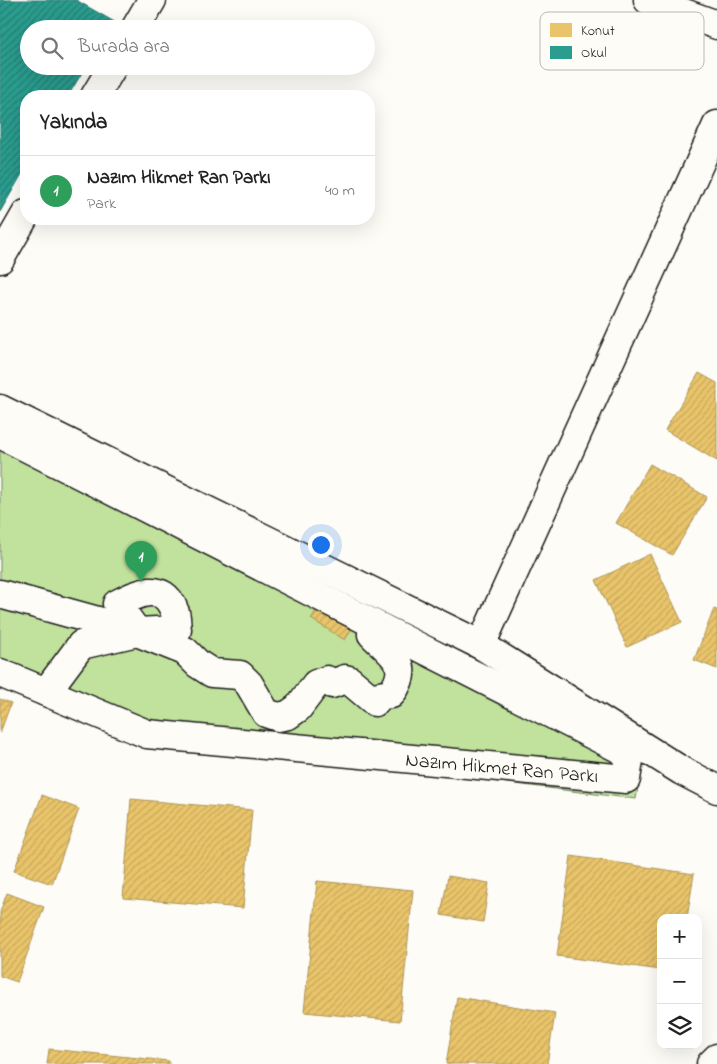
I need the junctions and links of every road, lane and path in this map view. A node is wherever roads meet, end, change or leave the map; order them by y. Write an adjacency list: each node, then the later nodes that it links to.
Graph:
1 (152, 0): 4 (street)
2 (648, 0): 3 (street)
3 (681, 12)
4 (140, 20)
5 (704, 20): 6 (street)
6 (717, 25)
7 (108, 75): 8 (street)
8 (99, 90)
9 (717, 125): 17 (street)
10 (20, 224): 11 (street)
11 (0, 259)
12 (0, 409): 17 (street)
13 (0, 434): 15 (street, Nazım Hikmet Ran Parkı)
14 (0, 594): 16 (street)
15 (374, 624): 16 (street); 19 (street, Nazım Hikmet Ran Parkı)
16 (137, 632): 19 (street)
17 (481, 646): 20 (street)
18 (0, 673): 19 (street, Nazım Hikmet Ran Parkı)
19 (46, 692)
20 (717, 788)
21 (717, 1058): 22 (street)
22 (711, 1064)

